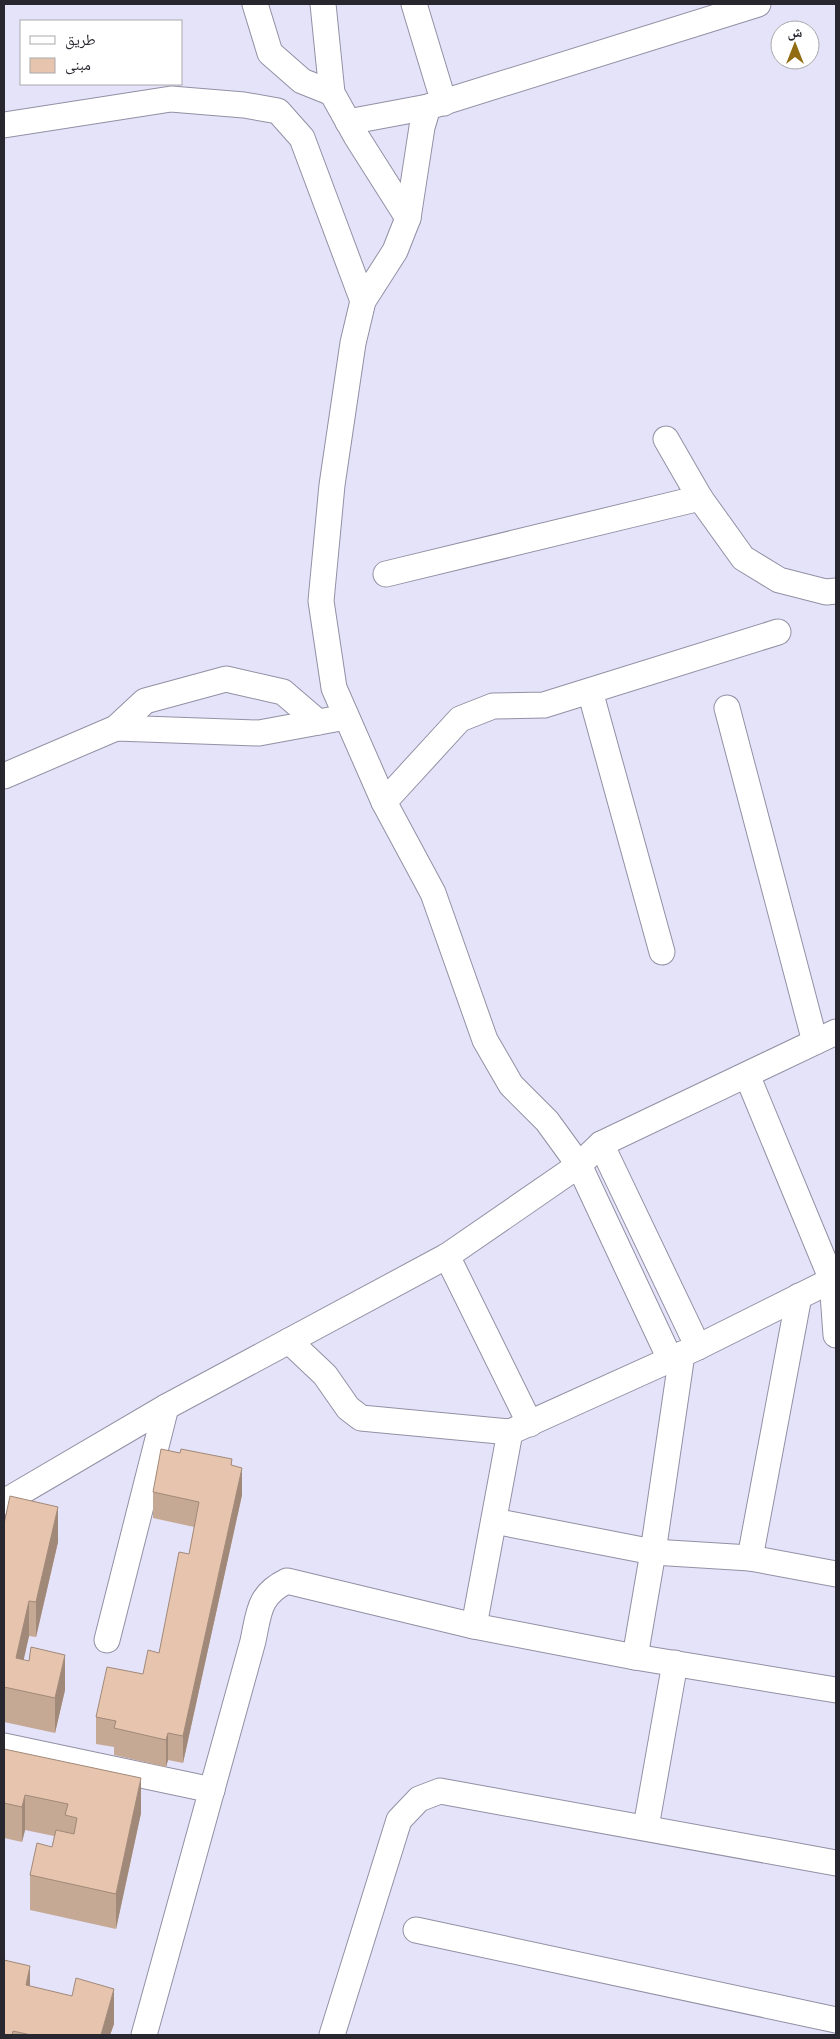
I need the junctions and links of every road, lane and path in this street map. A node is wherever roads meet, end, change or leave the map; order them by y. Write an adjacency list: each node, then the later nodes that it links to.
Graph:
1 (254, 4): 5 (street)
2 (324, 4): 5 (street)
3 (414, 4): 6 (street)
4 (758, 4): 6 (street)
5 (332, 93): 7 (street)
6 (436, 105): 7 (street); 9 (street)
7 (348, 122): 9 (street)
8 (4, 124): 10 (street)
9 (408, 218): 10 (street)
10 (363, 301): 18 (street)
11 (666, 439): 12 (street)
12 (700, 498): 13 (street); 14 (street)
13 (386, 574)
14 (836, 591)
15 (778, 632): 16 (street)
16 (590, 691): 22 (street); 23 (street)
17 (727, 708): 24 (street)
18 (346, 717): 19 (street); 22 (street)
19 (318, 722): 20 (street); 20 (street)
20 (116, 728): 21 (street)
21 (4, 776)
22 (384, 802): 27 (street)
23 (662, 952)
24 (826, 1037): 25 (street)
25 (747, 1074): 26 (street); 29 (street)
26 (601, 1144): 27 (street); 33 (street)
27 (579, 1165): 28 (street); 33 (street)
28 (447, 1256): 32 (street); 35 (street)
29 (834, 1279): 30 (street); 31 (street)
30 (799, 1296): 33 (street); 39 (street)
31 (836, 1335)
32 (289, 1341): 34 (street); 35 (street)
33 (683, 1353): 35 (street); 38 (street)
34 (166, 1407): 36 (street); 42 (street)
35 (520, 1428): 37 (street)
36 (4, 1502)
37 (494, 1521): 38 (street); 41 (street)
38 (653, 1552): 39 (street); 43 (street)
39 (750, 1558): 40 (street)
40 (836, 1574)
41 (474, 1626): 43 (street); 47 (street)
42 (107, 1640)
43 (635, 1657): 44 (street)
44 (675, 1663): 45 (street); 48 (street)
45 (836, 1690)
46 (4, 1746): 47 (street)
47 (212, 1790): 52 (street)
48 (646, 1826): 49 (street); 53 (street)
49 (836, 1863)
50 (416, 1930): 51 (street)
51 (836, 2020)
52 (144, 2035)
53 (332, 2035)

